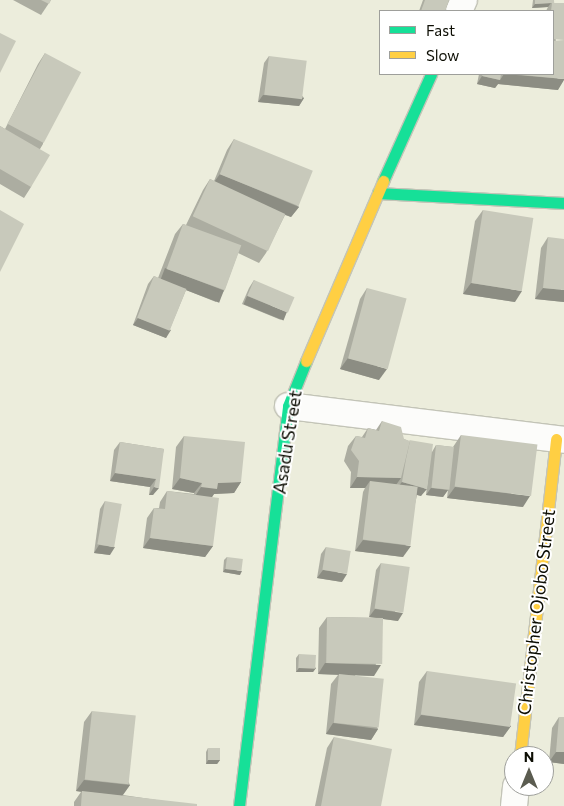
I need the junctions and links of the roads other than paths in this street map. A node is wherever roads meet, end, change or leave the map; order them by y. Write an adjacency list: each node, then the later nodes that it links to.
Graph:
1 (431, 75): 2 (street, Asadu Street)
2 (378, 193): 3 (street); 4 (street, Asadu Street)
3 (564, 203)
4 (288, 406): 5 (street); 7 (street, Asadu Street)
5 (560, 439): 6 (street, Christopher Ojobo Street)
6 (521, 746)
7 (239, 806)

